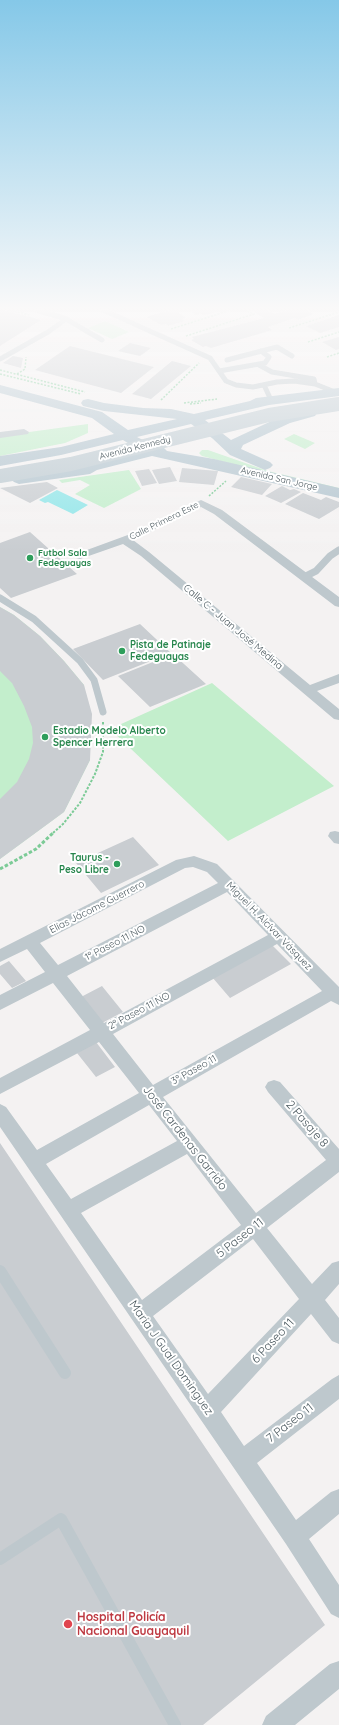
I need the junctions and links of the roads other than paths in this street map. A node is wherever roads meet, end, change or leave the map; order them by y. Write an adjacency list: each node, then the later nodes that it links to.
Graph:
1 (19, 390): 8 (main road)
2 (267, 390): 4 (lane)
3 (338, 396): 4 (main road); 24 (main road, Avenida Kennedy); 26 (main road, Avenida Kennedy, bridge)
4 (271, 400): 5 (main road); 6 (main road)
5 (157, 406): 8 (main road); 10 (main road)
6 (236, 408): 10 (main road); 11 (main road)
7 (339, 410): 9 (main road)
8 (94, 411): 14 (main road); 19 (main road)
9 (310, 413): 11 (main road); 18 (main road)
10 (192, 419): 14 (main road); 15 (main road)
11 (256, 425): 15 (main road)
12 (24, 432): 13 (street)
13 (0, 435)
14 (126, 436): 16 (main road); 17 (main road)
15 (209, 444): 17 (main road); 18 (main road); 21 (main road); 23 (main road)
16 (81, 447): 19 (main road); 22 (main road)
17 (152, 451): 21 (main road); 22 (main road)
18 (235, 452): 23 (main road)
19 (36, 456): 20 (main road)
20 (0, 461)
21 (217, 464): 25 (main road); 29 (main road, Avenida San Jorge)
22 (97, 465): 25 (main road)
23 (268, 466): 28 (main road, Avenida San Jorge)
24 (0, 469)
25 (76, 471): 27 (main road)
26 (0, 476)
27 (0, 482)
28 (339, 482)
29 (339, 493)
30 (125, 540): 32 (street, Calle Primera Este); 33 (street, Calle Primera Este); 37 (street, Calle C - Juan José Medina)
31 (339, 550): 33 (lane)
32 (80, 556)
33 (304, 577): 35 (street)
34 (0, 598): 38 (lane)
35 (339, 604)
36 (339, 678): 37 (street)
37 (308, 690): 39 (street, Calle C - Juan José Medina)
38 (103, 712)
39 (339, 716)
40 (194, 861): 41 (street, Miguel H. Alcívar Vásquez); 43 (street, Elías Jácome Guerrero)
41 (229, 884): 42 (street, Miguel H. Alcívar Vásquez); 45 (street, 1º Paseo 11 NO)
42 (279, 936): 46 (street, Miguel H. Alcívar Vásquez); 48 (street, 2º Paseo 11 NO)
43 (30, 941): 44 (street, Elías Jácome Guerrero); 45 (street, José Cardenas Garrido)
44 (0, 956)
45 (56, 974): 47 (street, 1º Paseo 11 NO); 48 (street, José Cardenas Garrido)
46 (336, 995): 51 (street, 3º Paseo 11)
47 (0, 1003)
48 (101, 1032): 49 (street, 2º Paseo 11 NO); 51 (street, José Cardenas Garrido)
49 (0, 1087)
50 (274, 1087): 55 (street, 2 Pasaje 8)
51 (150, 1094): 53 (street, José Cardenas Garrido); 54 (street, 3º Paseo 11)
52 (1, 1115): 54 (street, Maria J Gual Dominguez)
53 (189, 1144): 56 (street); 57 (street, José Cardenas Garrido)
54 (34, 1161): 56 (street, Maria J Gual Dominguez)
55 (339, 1162): 57 (street, 5 Paseo 11)
56 (68, 1210): 61 (street, Maria J Gual Dominguez)
57 (254, 1226): 60 (street, José Cardenas Garrido); 61 (street, 5 Paseo 11)
58 (339, 1270): 60 (street, 6 Paseo 11)
59 (0, 1271): 63 (lane)
60 (312, 1300): 62 (street, José Cardenas Garrido); 65 (street, 6 Paseo 11)
61 (140, 1314): 65 (street, Maria J Gual Dominguez)
62 (339, 1334)
63 (65, 1373)
64 (339, 1386): 66 (street, 7 Paseo 11)
65 (207, 1411): 66 (street, Maria J Gual Dominguez)
66 (242, 1461): 68 (street, Maria J Gual Dominguez)
67 (339, 1500): 68 (street)
68 (294, 1536): 70 (street, Maria J Gual Dominguez)
69 (0, 1558): 72 (lane)
70 (339, 1606)
71 (339, 1673): 73 (street)
72 (175, 1725)
73 (275, 1725)

